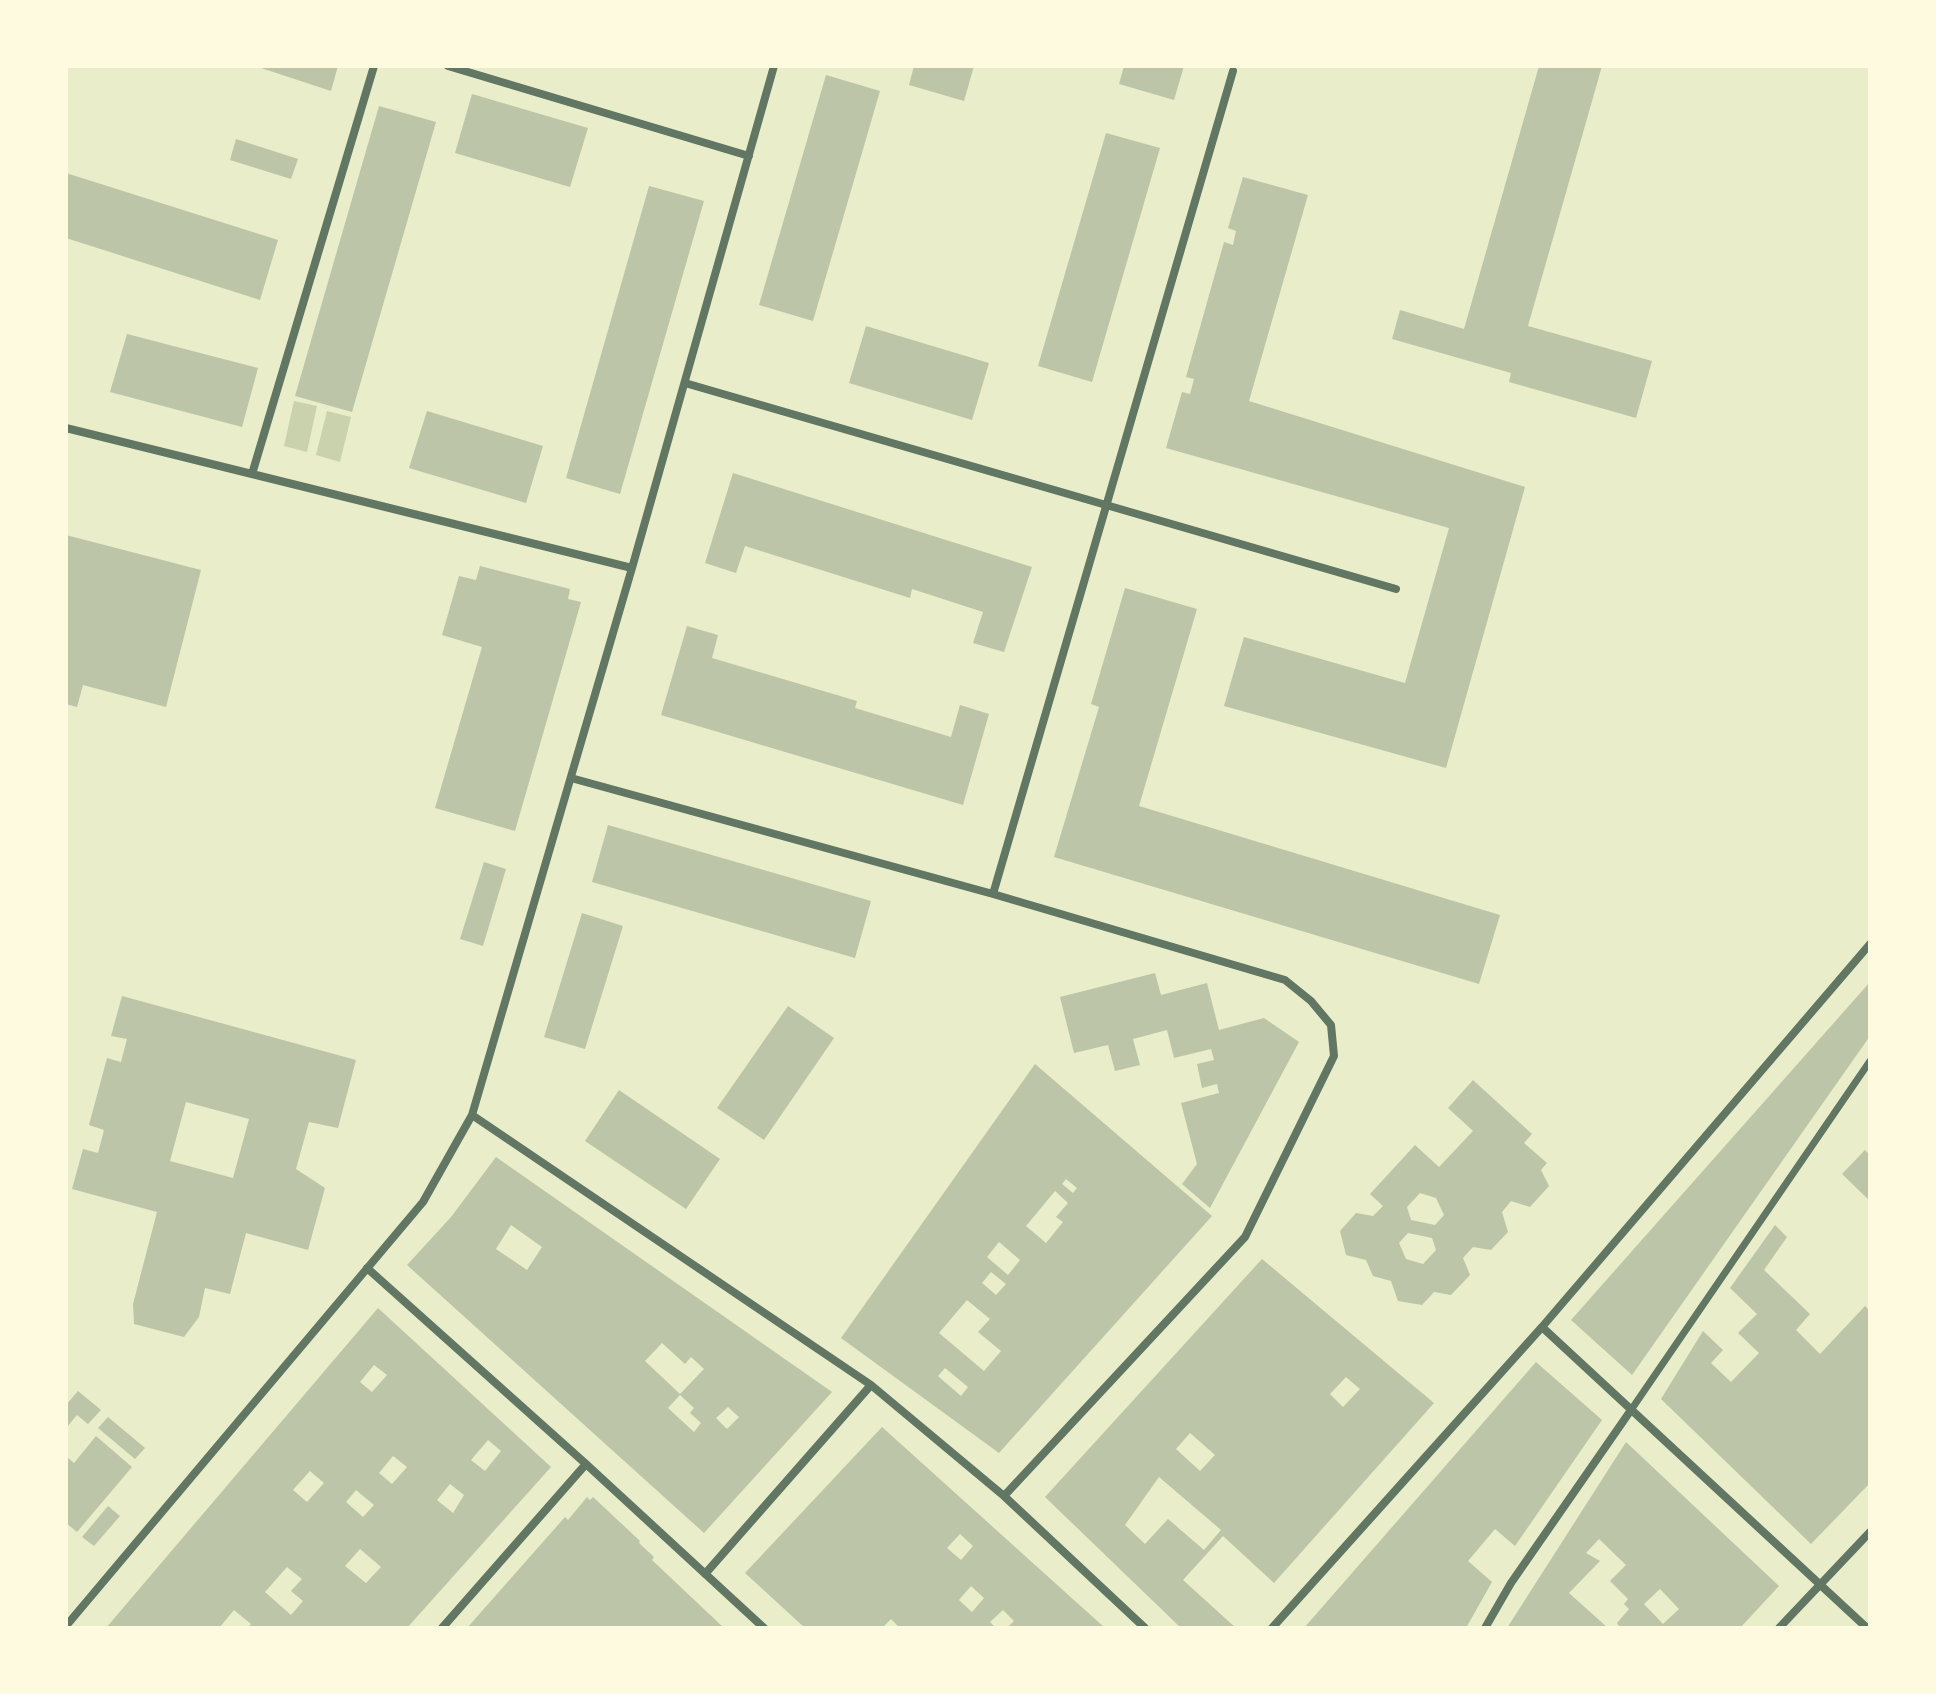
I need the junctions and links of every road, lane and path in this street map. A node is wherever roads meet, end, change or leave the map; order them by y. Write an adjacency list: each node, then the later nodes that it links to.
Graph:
1 (374, 66): 8 (street)
2 (448, 66): 5 (street)
3 (774, 66): 5 (street)
4 (1233, 71): 9 (street)
5 (749, 156): 6 (street)
6 (685, 383): 9 (street); 10 (street)
7 (66, 428): 8 (street)
8 (252, 474): 10 (street)
9 (1107, 505): 11 (street); 13 (street)
10 (632, 568): 12 (street)
11 (1396, 589)
12 (571, 778): 13 (street); 16 (street)
13 (993, 894): 22 (street)
14 (1870, 944): 18 (street)
15 (1870, 1061): 20 (street)
16 (472, 1115): 17 (street); 19 (street)
17 (367, 1268): 21 (street); 26 (street)
18 (1542, 1327): 20 (street); 30 (street)
19 (871, 1385): 22 (street); 24 (street)
20 (1631, 1410): 25 (street); 31 (street)
21 (586, 1464): 24 (street); 27 (street)
22 (1004, 1496): 29 (street)
23 (1870, 1532): 25 (street)
24 (705, 1574): 28 (street)
25 (1820, 1584): 32 (street); 33 (street)
26 (66, 1626)
27 (442, 1628)
28 (764, 1628)
29 (1145, 1628)
30 (1272, 1628)
31 (1485, 1628)
32 (1779, 1628)
33 (1867, 1628)

